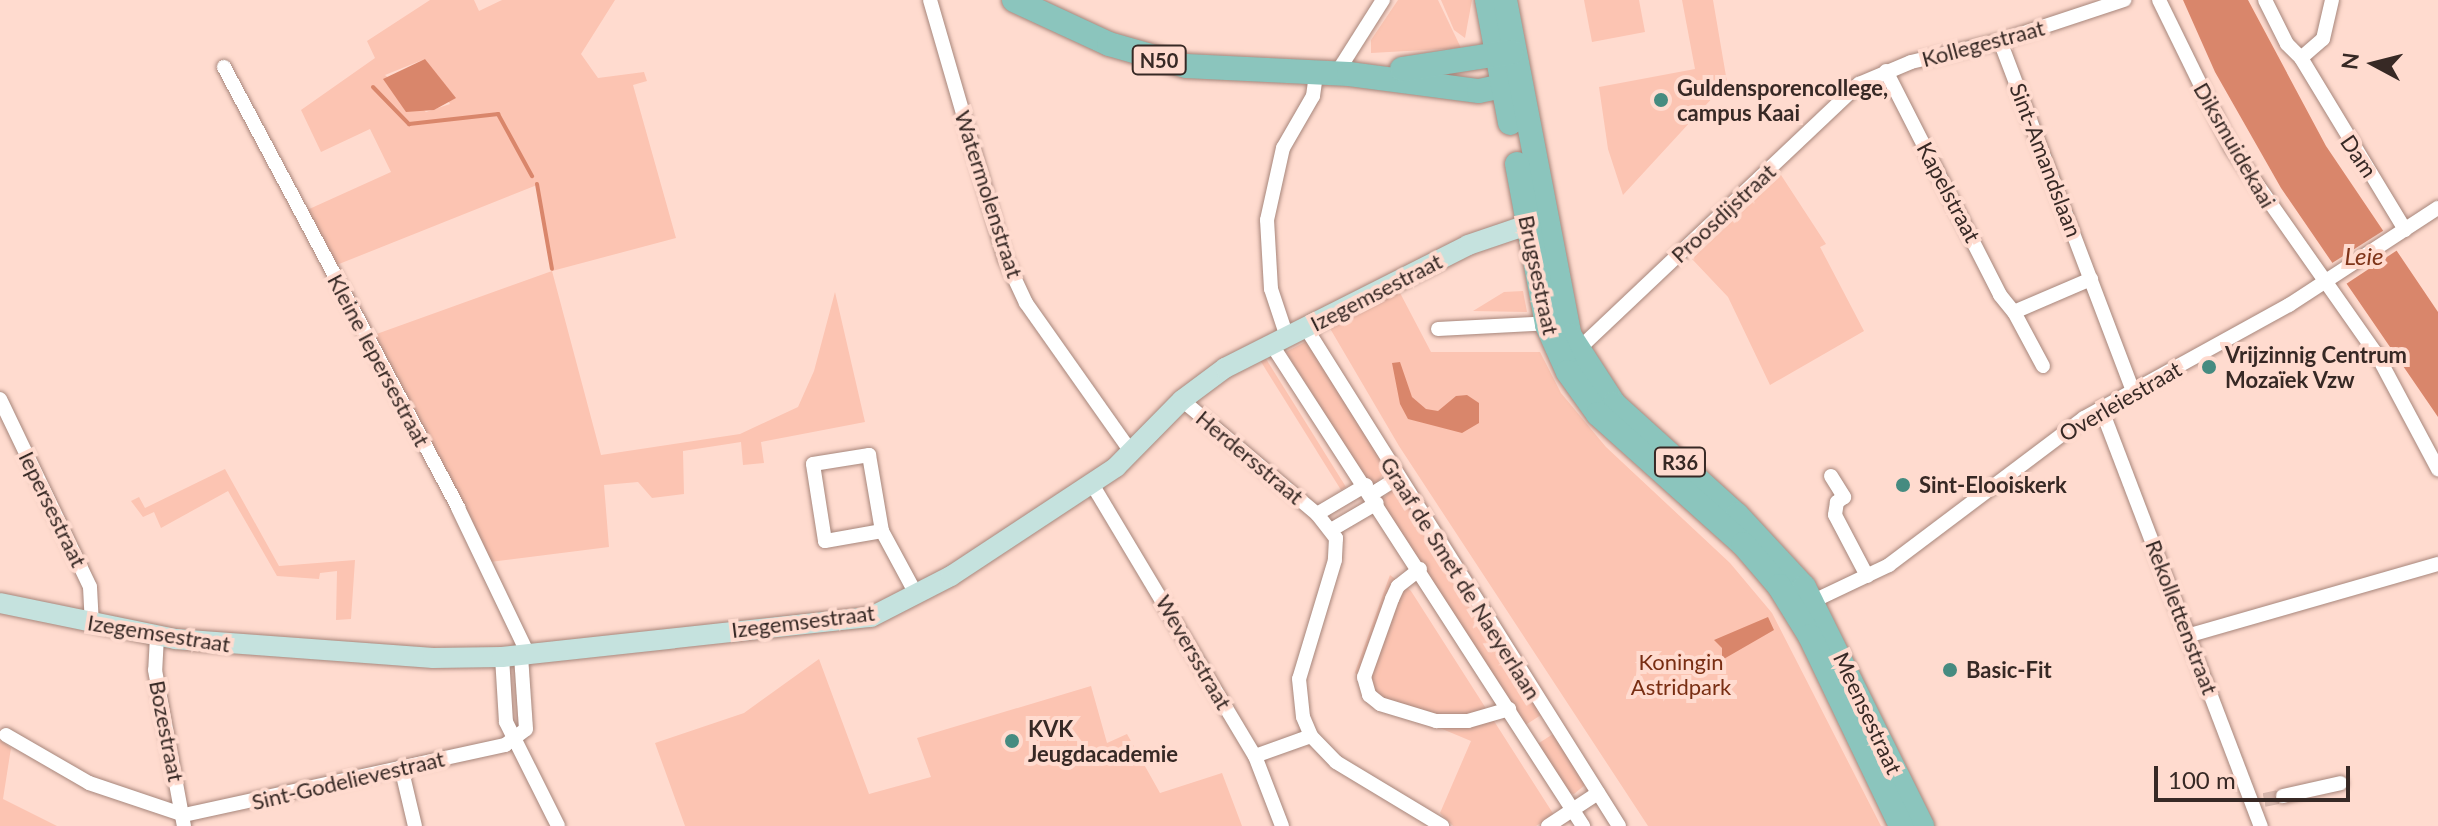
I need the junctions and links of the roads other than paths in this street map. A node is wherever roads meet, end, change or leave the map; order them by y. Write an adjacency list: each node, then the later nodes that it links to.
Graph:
1 (930, 0): 32 (street, Watermolenstraat)
2 (1014, 0): 15 (main road, N50)
3 (1383, 0): 15 (street)
4 (1487, 0): 11 (main road, R36)
5 (1505, 0): 11 (main road, R36)
6 (2124, 0): 10 (street, Kollegestraat)
7 (2159, 0): 21 (street, Diksmuidekaai)
8 (2265, 0): 12 (street, Dam)
9 (2332, 0): 12 (street)
10 (2000, 41): 14 (street, Kollegestraat); 20 (street, Sint-Amandslaan)
11 (1506, 53): 15 (main road, N50); 16 (main road, R36)
12 (2301, 58): 19 (street, Dam)
13 (224, 67): 50 (street, Kleine Iepersestraat)
14 (1886, 71): 22 (street, Kapelstraat); 26 (street, Proosdijstraat)
15 (1333, 74): 16 (main road, N50); 25 (street)
16 (1511, 84): 18 (main road, Brugsestraat / R36)
17 (2438, 208): 19 (street, Overleiestraat)
18 (1537, 222): 23 (main road, Brugsestraat / R36); 25 (street, Izegemsestraat)
19 (2398, 234): 21 (street, Overleiestraat)
20 (2091, 279): 22 (street); 28 (street, Sint-Amandslaan)
21 (2328, 280): 28 (street, Overleiestraat); 33 (street, Diksmuidekaai)
22 (2014, 312): 27 (street, Kapelstraat)
23 (1555, 322): 24 (street); 26 (main road, Brugsestraat / R36)
24 (1438, 329)
25 (1288, 337): 30 (street, Izegemsestraat); 35 (street, Graaf de Smet de Naeyerlaan); 37 (street, Graaf de Smet de Naeyerlaan)
26 (1566, 348): 46 (main road, Brugsestraat / R36)
27 (2043, 366)
28 (2133, 391): 31 (street, Overleiestraat)
29 (0, 399): 47 (street, Iepersestraat)
30 (1182, 400): 32 (street, Izegemsestraat); 38 (street, Herdersstraat)
31 (2101, 408): 43 (street, Overleiestraat); 48 (street, Rekollettenstraat)
32 (1132, 453): 36 (street, Izegemsestraat)
33 (2438, 469)
34 (1831, 476): 43 (street)
35 (1398, 478): 37 (street); 58 (street, Graaf de Smet de Naeyerlaan)
36 (1092, 484): 44 (street, Izegemsestraat); 55 (street, Weversstraat)
37 (1371, 494): 38 (street, Herdersstraat); 39 (street); 42 (street, Graaf de Smet de Naeyerlaan)
38 (1317, 514): 39 (street, Herdersstraat)
39 (1331, 530): 53 (street)
40 (882, 531): 40 (street); 44 (street)
41 (2438, 564): 48 (street)
42 (1420, 569): 51 (street, Graaf de Smet de Naeyerlaan); 51 (street, Graaf de Smet de Naeyerlaan)
43 (1867, 576): 46 (street, Overleiestraat)
44 (916, 594): 50 (street, Izegemsestraat)
45 (0, 603): 47 (street, Izegemsestraat)
46 (1804, 606): 69 (main road, Meensestraat / R36); 70 (main road, Meensestraat / R36)
47 (92, 623): 49 (street, Izegemsestraat)
48 (2190, 635): 71 (street, Rekollettenstraat)
49 (157, 636): 50 (street, Izegemsestraat); 61 (street, Bozestraat)
50 (517, 656): 54 (street); 54 (street)
51 (1509, 709): 60 (street, Graaf de Smet de Naeyerlaan)
52 (6, 735): 61 (street)
53 (1311, 736): 55 (street); 65 (street)
54 (514, 740): 56 (street, Sint-Godelievestraat); 63 (street)
55 (1255, 756): 64 (street, Weversstraat)
56 (401, 767): 61 (street, Sint-Godelievestraat); 62 (street)
57 (2341, 783): 59 (street)
58 (1598, 793): 60 (street); 68 (street, Graaf de Smet de Naeyerlaan)
59 (2283, 796)
60 (1572, 809): 66 (street); 67 (street, Graaf de Smet de Naeyerlaan)
61 (184, 820)
62 (415, 826)
63 (558, 826)
64 (1282, 826)
65 (1442, 826)
66 (1548, 826)
67 (1583, 826)
68 (1619, 826)
69 (1901, 826)
70 (1922, 826)
71 (2261, 826)

